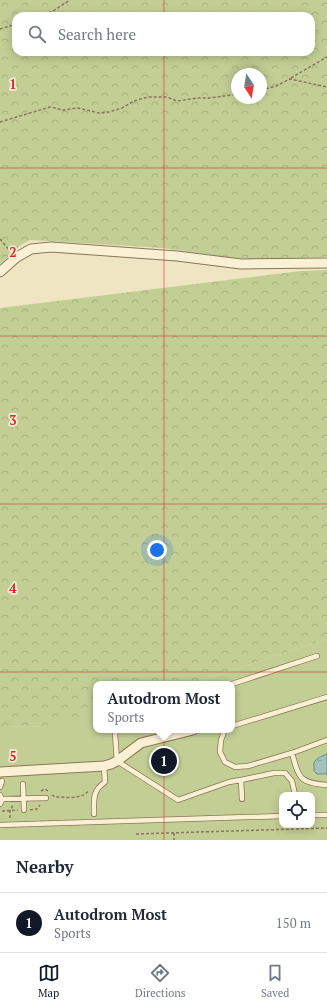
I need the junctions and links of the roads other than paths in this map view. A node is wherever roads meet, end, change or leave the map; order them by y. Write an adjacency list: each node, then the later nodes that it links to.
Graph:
1 (327, 263): 2 (street)
2 (0, 272)
3 (317, 656): 4 (lane)
4 (235, 683)
5 (327, 698): 6 (lane)
6 (235, 725)
7 (116, 733): 12 (lane)
8 (181, 733): 12 (street)
9 (224, 733): 11 (lane)
10 (327, 740): 11 (lane)
11 (292, 753): 15 (lane)
12 (117, 760): 13 (street); 16 (lane)
13 (104, 766): 14 (street); 28 (lane)
14 (1, 776): 20 (lane)
15 (303, 779): 17 (lane); 19 (lane)
16 (241, 780): 17 (lane); 25 (lane)
17 (292, 782): 21 (lane)
18 (23, 784): 23 (lane)
19 (327, 785)
20 (0, 787)
21 (295, 792)
22 (1, 797): 23 (lane); 26 (lane)
23 (24, 798): 24 (lane); 27 (lane)
24 (46, 798)
25 (242, 798)
26 (0, 804)
27 (24, 810)
28 (94, 814)
29 (315, 815): 30 (lane)
30 (327, 815)
31 (279, 816): 32 (lane)
32 (0, 825)

